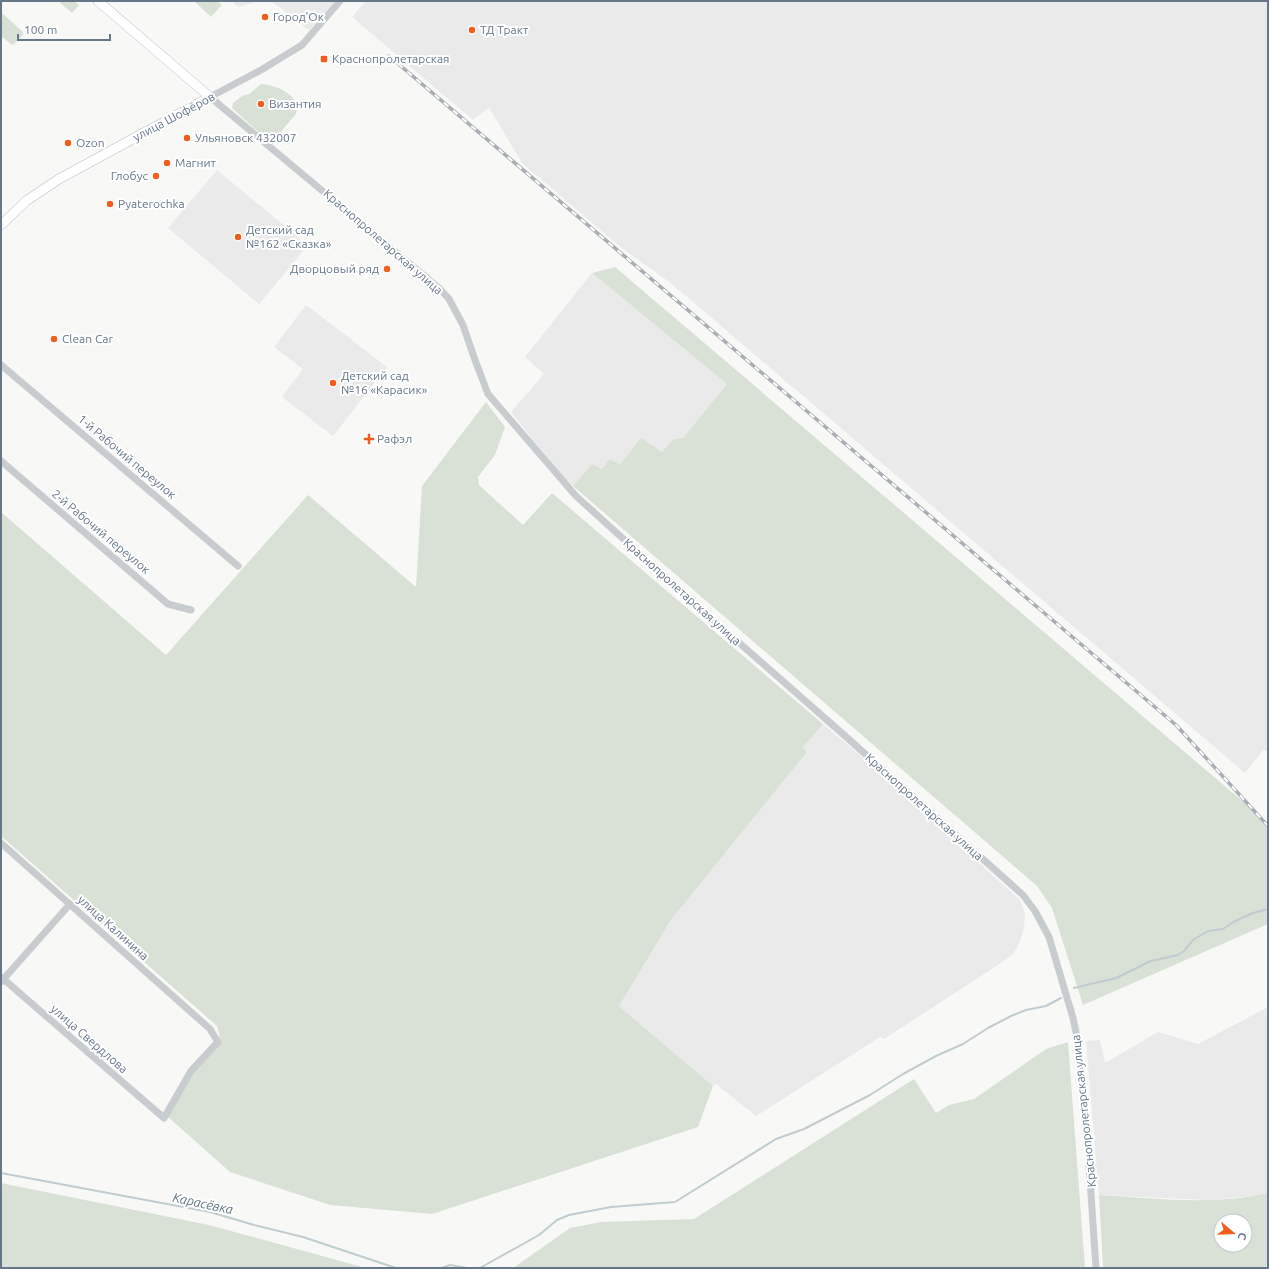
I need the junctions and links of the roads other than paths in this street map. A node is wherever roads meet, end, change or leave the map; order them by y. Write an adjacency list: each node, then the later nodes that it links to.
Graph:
1 (98, 1): 3 (main road, Краснопролетарская улица)
2 (340, 1): 3 (street, улица Шофёров)
3 (210, 96): 4 (main road, улица Шофёров); 13 (street, Краснопролетарская улица)
4 (1, 225)
5 (1, 365): 7 (street, 1-й Рабочий переулок)
6 (1, 461): 8 (street, 2-й Рабочий переулок)
7 (238, 566)
8 (192, 610)
9 (1, 843): 10 (street, улица Калинина)
10 (70, 904): 11 (street); 12 (street, улица Калинина)
11 (2, 980): 12 (street, улица Свердлова)
12 (164, 1118)
13 (1096, 1268)

